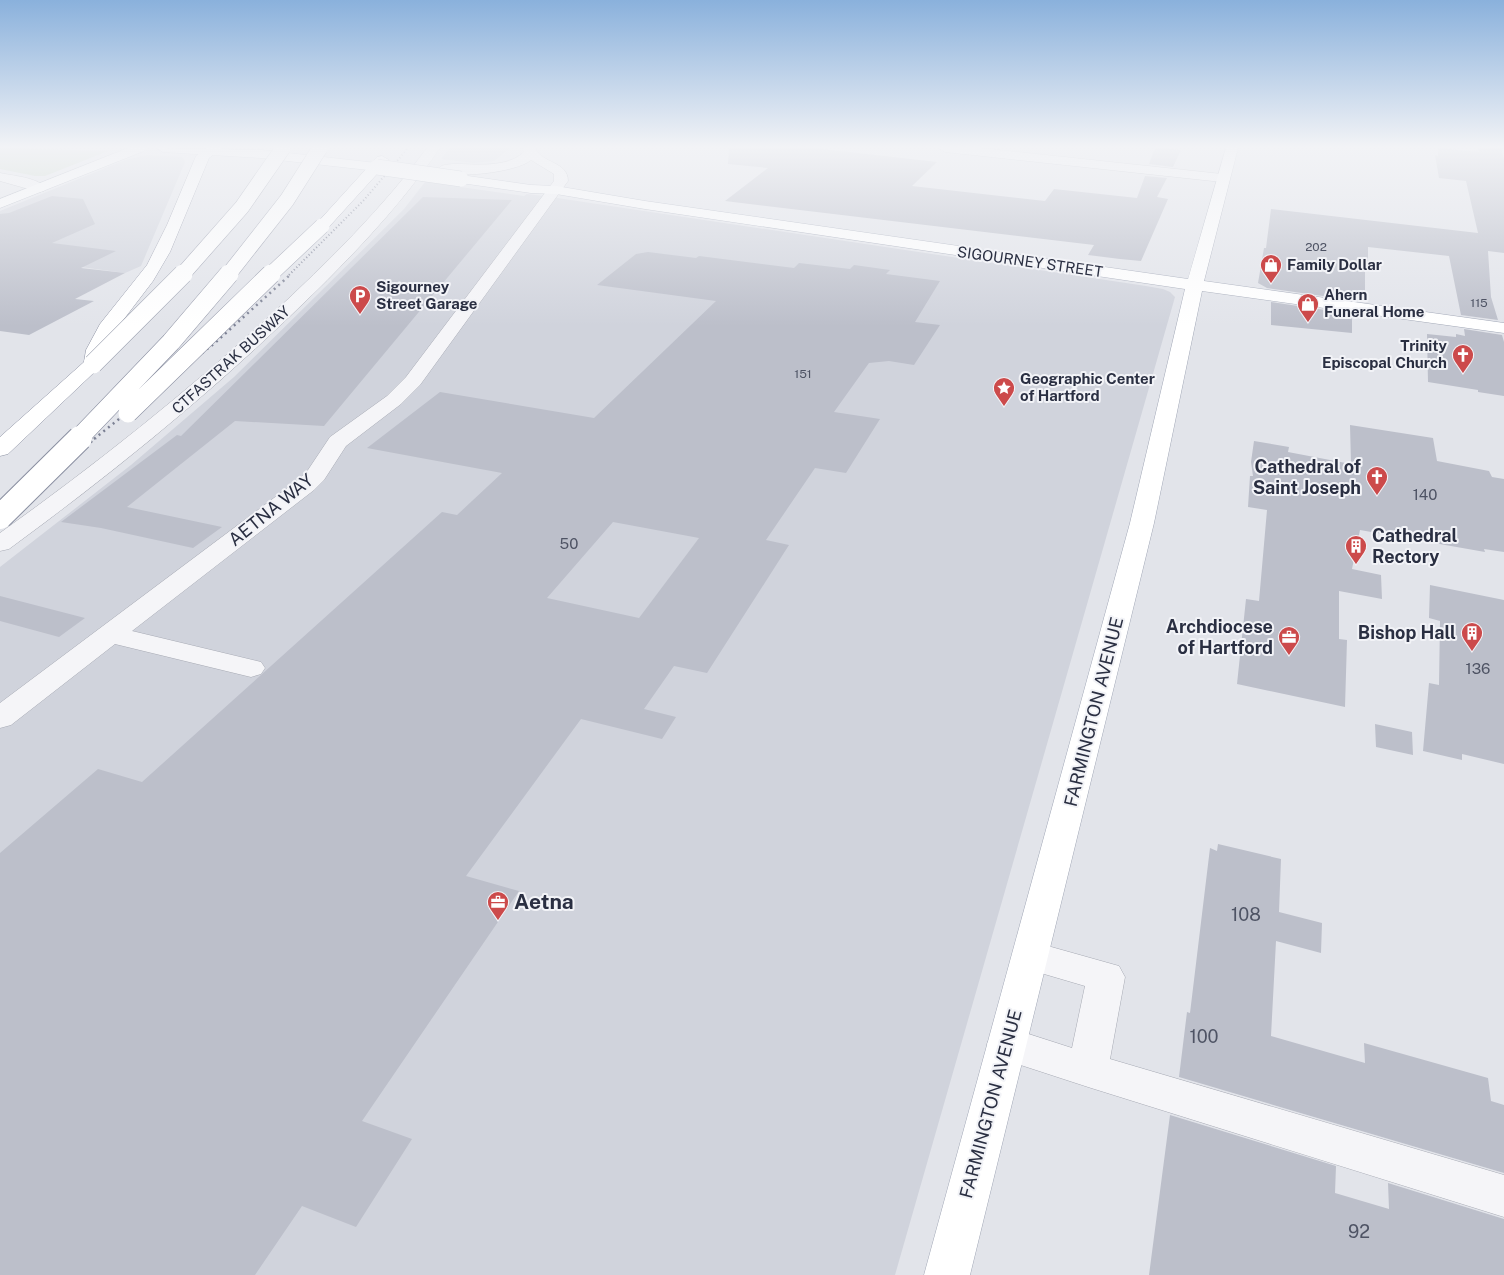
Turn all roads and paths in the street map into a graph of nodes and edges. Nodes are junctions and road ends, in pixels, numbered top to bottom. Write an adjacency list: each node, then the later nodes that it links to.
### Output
1 (181, 208): 11 (main road)
2 (240, 208): 11 (main road, bridge)
3 (282, 208): 13 (main road, bridge)
4 (339, 208): 13 (main road, bridge)
5 (388, 208): 15 (street, CTFASTRAK BUSWAY)
6 (543, 208): 16 (street, AETNA WAY)
7 (657, 208): 9 (main road, SIGOURNEY STREET)
8 (1214, 208): 9 (main road, FARMINGTON AVENUE)
9 (1194, 286): 10 (main road, SIGOURNEY STREET); 19 (main road, FARMINGTON AVENUE)
10 (1504, 328)
11 (93, 364): 12 (main road)
12 (0, 449)
13 (68, 451): 14 (main road, bridge)
14 (0, 516)
15 (0, 544)
16 (110, 634): 17 (street); 18 (street, AETNA WAY)
17 (251, 668)
18 (0, 718)
19 (1030, 956): 20 (main road, FARMINGTON AVENUE); 21 (street)
20 (1007, 1044): 21 (street); 23 (main road, FARMINGTON AVENUE)
21 (1088, 1070): 22 (street)
22 (1504, 1196)
23 (947, 1275)

